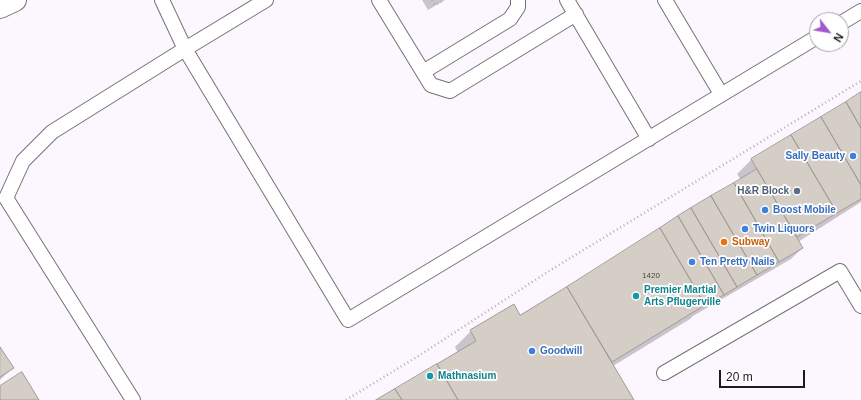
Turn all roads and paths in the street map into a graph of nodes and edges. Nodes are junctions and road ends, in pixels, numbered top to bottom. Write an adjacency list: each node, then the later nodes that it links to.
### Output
1 (15, 0): 10 (main road)
2 (162, 0): 15 (lane)
3 (266, 0): 15 (lane)
4 (379, 0): 16 (lane)
5 (432, 0): 6 (path)
6 (444, 0)
7 (518, 0): 16 (lane)
8 (567, 0): 12 (lane)
9 (665, 0): 18 (lane)
10 (0, 7)
11 (861, 11): 13 (lane)
12 (576, 14): 16 (lane); 19 (lane)
13 (849, 18)
14 (809, 42): 18 (lane)
15 (185, 49): 19 (lane); 22 (lane)
16 (423, 72)
17 (861, 81): 23 (path)
18 (721, 94): 19 (lane)
19 (649, 138)
20 (861, 306): 21 (lane)
21 (664, 373)
22 (133, 400)
23 (346, 400)

